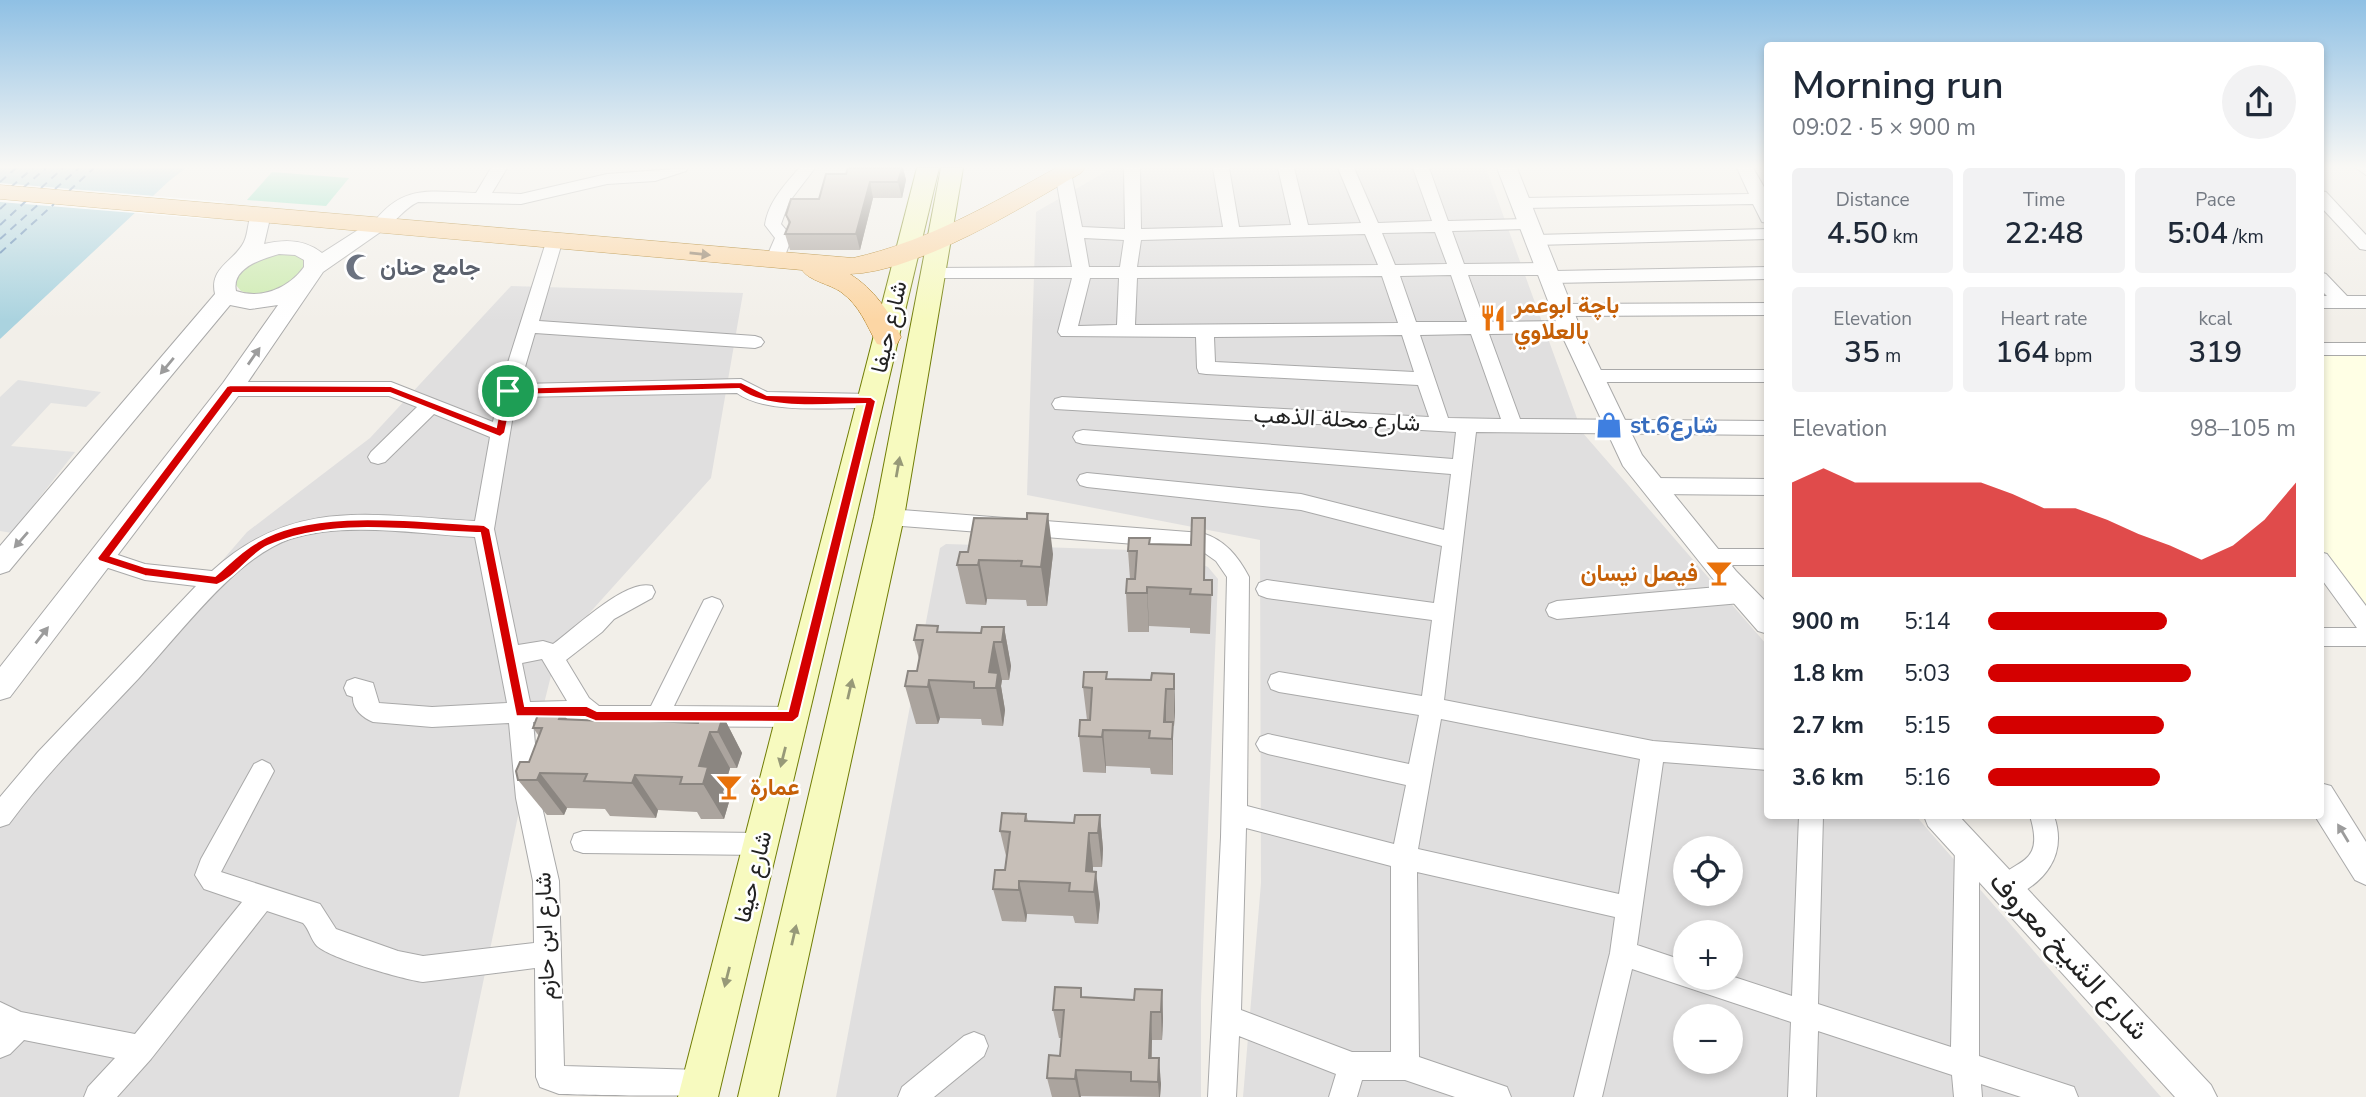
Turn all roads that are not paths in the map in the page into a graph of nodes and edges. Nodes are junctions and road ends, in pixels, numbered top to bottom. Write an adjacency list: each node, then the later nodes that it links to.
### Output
1 (260, 219): 29 (street)
2 (306, 219): 18 (main road)
3 (386, 219): 18 (street)
4 (774, 219): 30 (street)
5 (917, 219): 28 (main road)
6 (936, 219): 28 (main road, شارع حيفا)
7 (988, 219): 28 (main road)
8 (1074, 219): 22 (street)
9 (1133, 219): 25 (street)
10 (1230, 219): 23 (street)
11 (1298, 219): 21 (street)
12 (1366, 219): 20 (street)
13 (1439, 219): 19 (street)
14 (1527, 219): 17 (street)
15 (1557, 219): 17 (street)
16 (2342, 219): 27 (street)
17 (1528, 222): 19 (street); 24 (street); 34 (street)
18 (379, 226): 26 (main road); 37 (street)
19 (1442, 227): 20 (street); 31 (street)
20 (1370, 229): 21 (street); 32 (street)
21 (1301, 231): 23 (street)
22 (1076, 232): 25 (street); 36 (street)
23 (1232, 232): 25 (street)
24 (1764, 234)
25 (1133, 235): 33 (street)
26 (555, 239): 30 (main road, one-way to 30); 45 (street, شارع ابن حازم)
27 (2366, 244)
28 (924, 258): 30 (main road); 36 (street); 50 (main road, شارع حيفا); 74 (main road, شارع حيفا, one-way to 28)
29 (245, 259): 37 (street); 39 (street)
30 (783, 262): 50 (main road)
31 (1459, 270): 32 (street); 34 (street); 46 (street)
32 (1389, 271): 33 (street); 47 (street)
33 (1128, 273): 36 (street); 49 (street)
34 (1549, 273): 35 (street); 44 (street)
35 (1764, 273)
36 (1082, 274): 49 (street)
37 (310, 275): 39 (street); 57 (street, one-way to 37)
38 (2324, 282): 41 (street)
39 (226, 295): 80 (street, one-way to 80)
40 (2324, 302): 41 (street)
41 (2342, 302): 42 (street)
42 (2366, 302)
43 (1764, 309): 44 (street)
44 (1566, 318): 46 (street); 54 (street)
45 (528, 326): 51 (street); 58 (street, شارع ابن حازم)
46 (1479, 329): 47 (street); 64 (street)
47 (1408, 330): 48 (street); 56 (street)
48 (1205, 331): 49 (street); 56 (street)
49 (1126, 332)
50 (887, 337): 59 (main road, شارع حيفا)
51 (755, 342)
52 (2324, 349): 53 (street)
53 (2366, 349)
54 (1591, 376): 55 (street); 65 (street)
55 (1764, 376)
56 (1425, 379): 62 (street)
57 (231, 389): 61 (street); 79 (street)
58 (508, 391): 59 (street); 67 (street, شارع ابن حازم)
59 (871, 401): 102 (main road, شارع حيفا)
60 (1062, 404): 62 (street, شارع محلة الذهب)
61 (431, 405): 67 (street); 69 (street)
62 (1441, 425): 63 (street, شارع محلة الذهب)
63 (1467, 425): 64 (street, شارع محلة الذهب); 70 (street)
64 (1513, 425): 65 (street, شارع محلة الذهب)
65 (1613, 425): 66 (street, شارع محلة الذهب); 72 (street)
66 (1764, 428)
67 (500, 433): 75 (street, شارع ابن حازم)
68 (1083, 437): 70 (street)
69 (378, 457)
70 (1461, 467): 76 (street)
71 (1087, 480): 76 (street)
72 (1652, 485): 73 (street); 77 (street)
73 (1764, 487)
74 (889, 517): 109 (street); 137 (main road, شارع حيفا, one-way to 74)
75 (484, 529): 82 (street); 93 (street, شارع ابن حازم)
76 (1451, 540): 88 (street)
77 (1710, 557): 78 (street); 85 (street)
78 (1764, 557)
79 (103, 558): 82 (street); 96 (street, one-way to 79)
80 (0, 564)
81 (2324, 565): 90 (street)
82 (217, 580): 110 (street)
83 (1267, 589): 88 (street)
84 (644, 592): 94 (street)
85 (1741, 594): 87 (street); 89 (street)
86 (712, 607): 101 (street)
87 (1557, 610)
88 (1444, 613): 98 (street)
89 (1764, 619)
90 (2366, 623)
91 (2324, 637): 92 (street)
92 (2366, 637)
93 (508, 656): 94 (street); 100 (street, شارع ابن حازم)
94 (554, 656): 99 (street)
95 (1279, 682): 98 (street)
96 (0, 688)
97 (355, 688): 100 (street)
98 (1432, 706): 104 (street); 107 (street)
99 (587, 711): 100 (street); 101 (street)
100 (520, 712): 123 (street, شارع ابن حازم)
101 (658, 716): 102 (street)
102 (793, 717): 115 (main road, شارع حيفا, one-way to 115)
103 (1268, 744): 107 (street)
104 (1653, 751): 105 (street); 121 (street)
105 (1764, 760)
106 (262, 771): 120 (street)
107 (1419, 776): 117 (street)
108 (2324, 802): 118 (street, one-way to 108)
109 (1235, 814): 117 (street); 127 (street)
110 (0, 816)
111 (1811, 819): 126 (street)
112 (1942, 819): 116 (street, شارع الشيخ معروف)
113 (2043, 819): 119 (street)
114 (583, 842): 115 (street)
115 (761, 844): 135 (main road, شارع حيفا, one-way to 135)
116 (1967, 846): 119 (street, شارع الشيخ معروف); 133 (street)
117 (1404, 858): 121 (street); 132 (street)
118 (2366, 870)
119 (2006, 888): 146 (street, شارع الشيخ معروف)
120 (262, 897): 123 (street); 130 (street)
121 (1629, 908): 122 (street)
122 (1623, 953): 124 (street); 142 (street)
123 (548, 954): 134 (street, شارع ابن حازم)
124 (1673, 970)
125 (1731, 990): 126 (street)
126 (1803, 1015): 133 (street); 143 (street)
127 (1227, 1018): 131 (street); 139 (street)
128 (6, 1028): 130 (street)
129 (974, 1046): 138 (street)
130 (141, 1049): 136 (street)
131 (1352, 1066): 132 (street); 140 (street)
132 (1405, 1066): 141 (street)
133 (1965, 1066): 144 (street); 145 (street)
134 (584, 1089): 135 (street, شارع ابن حازم)
135 (699, 1091)
136 (98, 1097)
137 (758, 1097)
138 (912, 1097)
139 (1222, 1097)
140 (1343, 1097)
141 (1497, 1097)
142 (1588, 1097)
143 (1802, 1097)
144 (1968, 1097)
145 (2064, 1097)
146 (2199, 1097)

